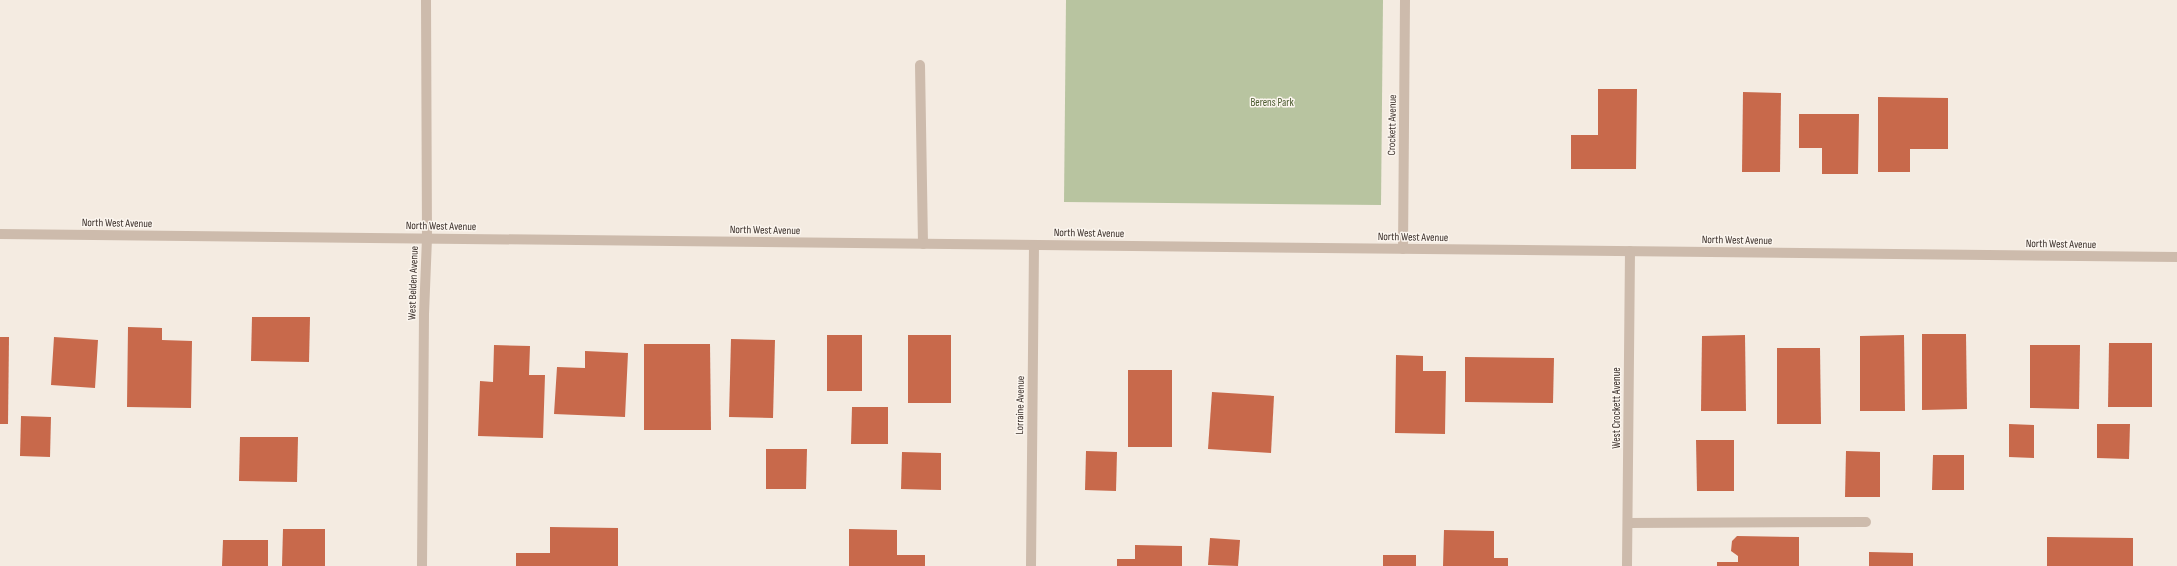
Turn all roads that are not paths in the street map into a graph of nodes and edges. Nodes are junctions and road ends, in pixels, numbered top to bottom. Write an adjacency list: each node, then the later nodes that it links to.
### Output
1 (426, 0): 5 (street, West Belden Avenue)
2 (1405, 0): 8 (street, Crockett Avenue)
3 (920, 65): 6 (street)
4 (0, 234): 5 (street, North West Avenue)
5 (427, 238): 6 (street, North West Avenue); 13 (street, West Belden Avenue)
6 (923, 244): 7 (street, North West Avenue)
7 (1034, 245): 8 (street, North West Avenue); 14 (street, Lorraine Avenue)
8 (1402, 249): 9 (street, North West Avenue)
9 (1630, 251): 10 (street, North West Avenue); 12 (street, West Crockett Avenue)
10 (2177, 257)
11 (1866, 522): 12 (street)
12 (1628, 524): 15 (street, West Crockett Avenue)
13 (422, 566)
14 (1031, 566)
15 (1627, 566)

